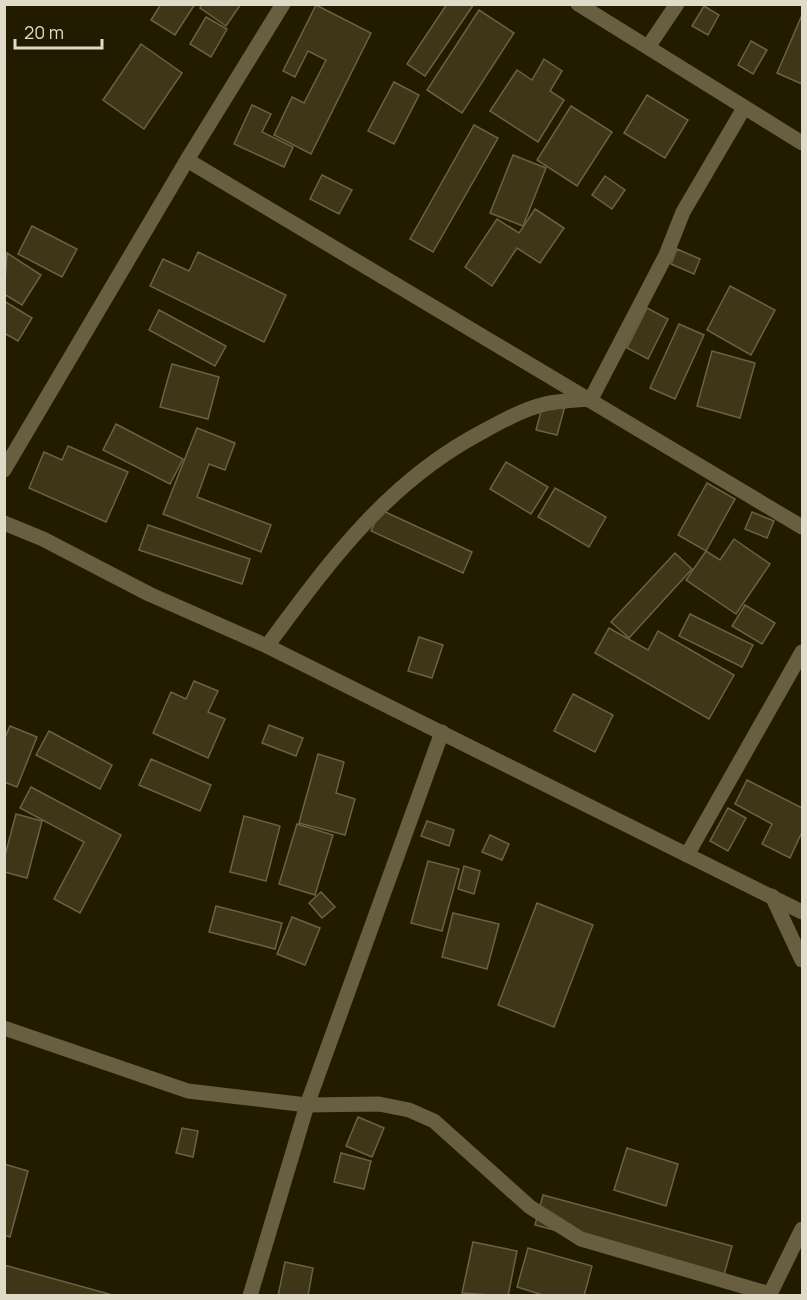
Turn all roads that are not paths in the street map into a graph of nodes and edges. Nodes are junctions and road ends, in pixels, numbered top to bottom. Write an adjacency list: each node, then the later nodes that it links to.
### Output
1 (283, 4): 7 (street)
2 (578, 4): 4 (street)
3 (677, 4): 4 (street)
4 (648, 47): 5 (street)
5 (744, 108): 6 (street); 8 (street)
6 (802, 143)
7 (187, 160): 8 (street); 9 (street)
8 (591, 399): 11 (street); 12 (street)
9 (4, 470)
10 (4, 524): 12 (street)
11 (802, 527)
12 (267, 646): 14 (street)
13 (802, 652): 15 (street)
14 (442, 732): 15 (street); 20 (street)
15 (687, 855): 16 (street)
16 (772, 896): 17 (street); 18 (street)
17 (802, 912)
18 (802, 960)
19 (4, 1028): 20 (street)
20 (307, 1106): 22 (street); 23 (street)
21 (802, 1229): 22 (street)
22 (770, 1295)
23 (250, 1296)

